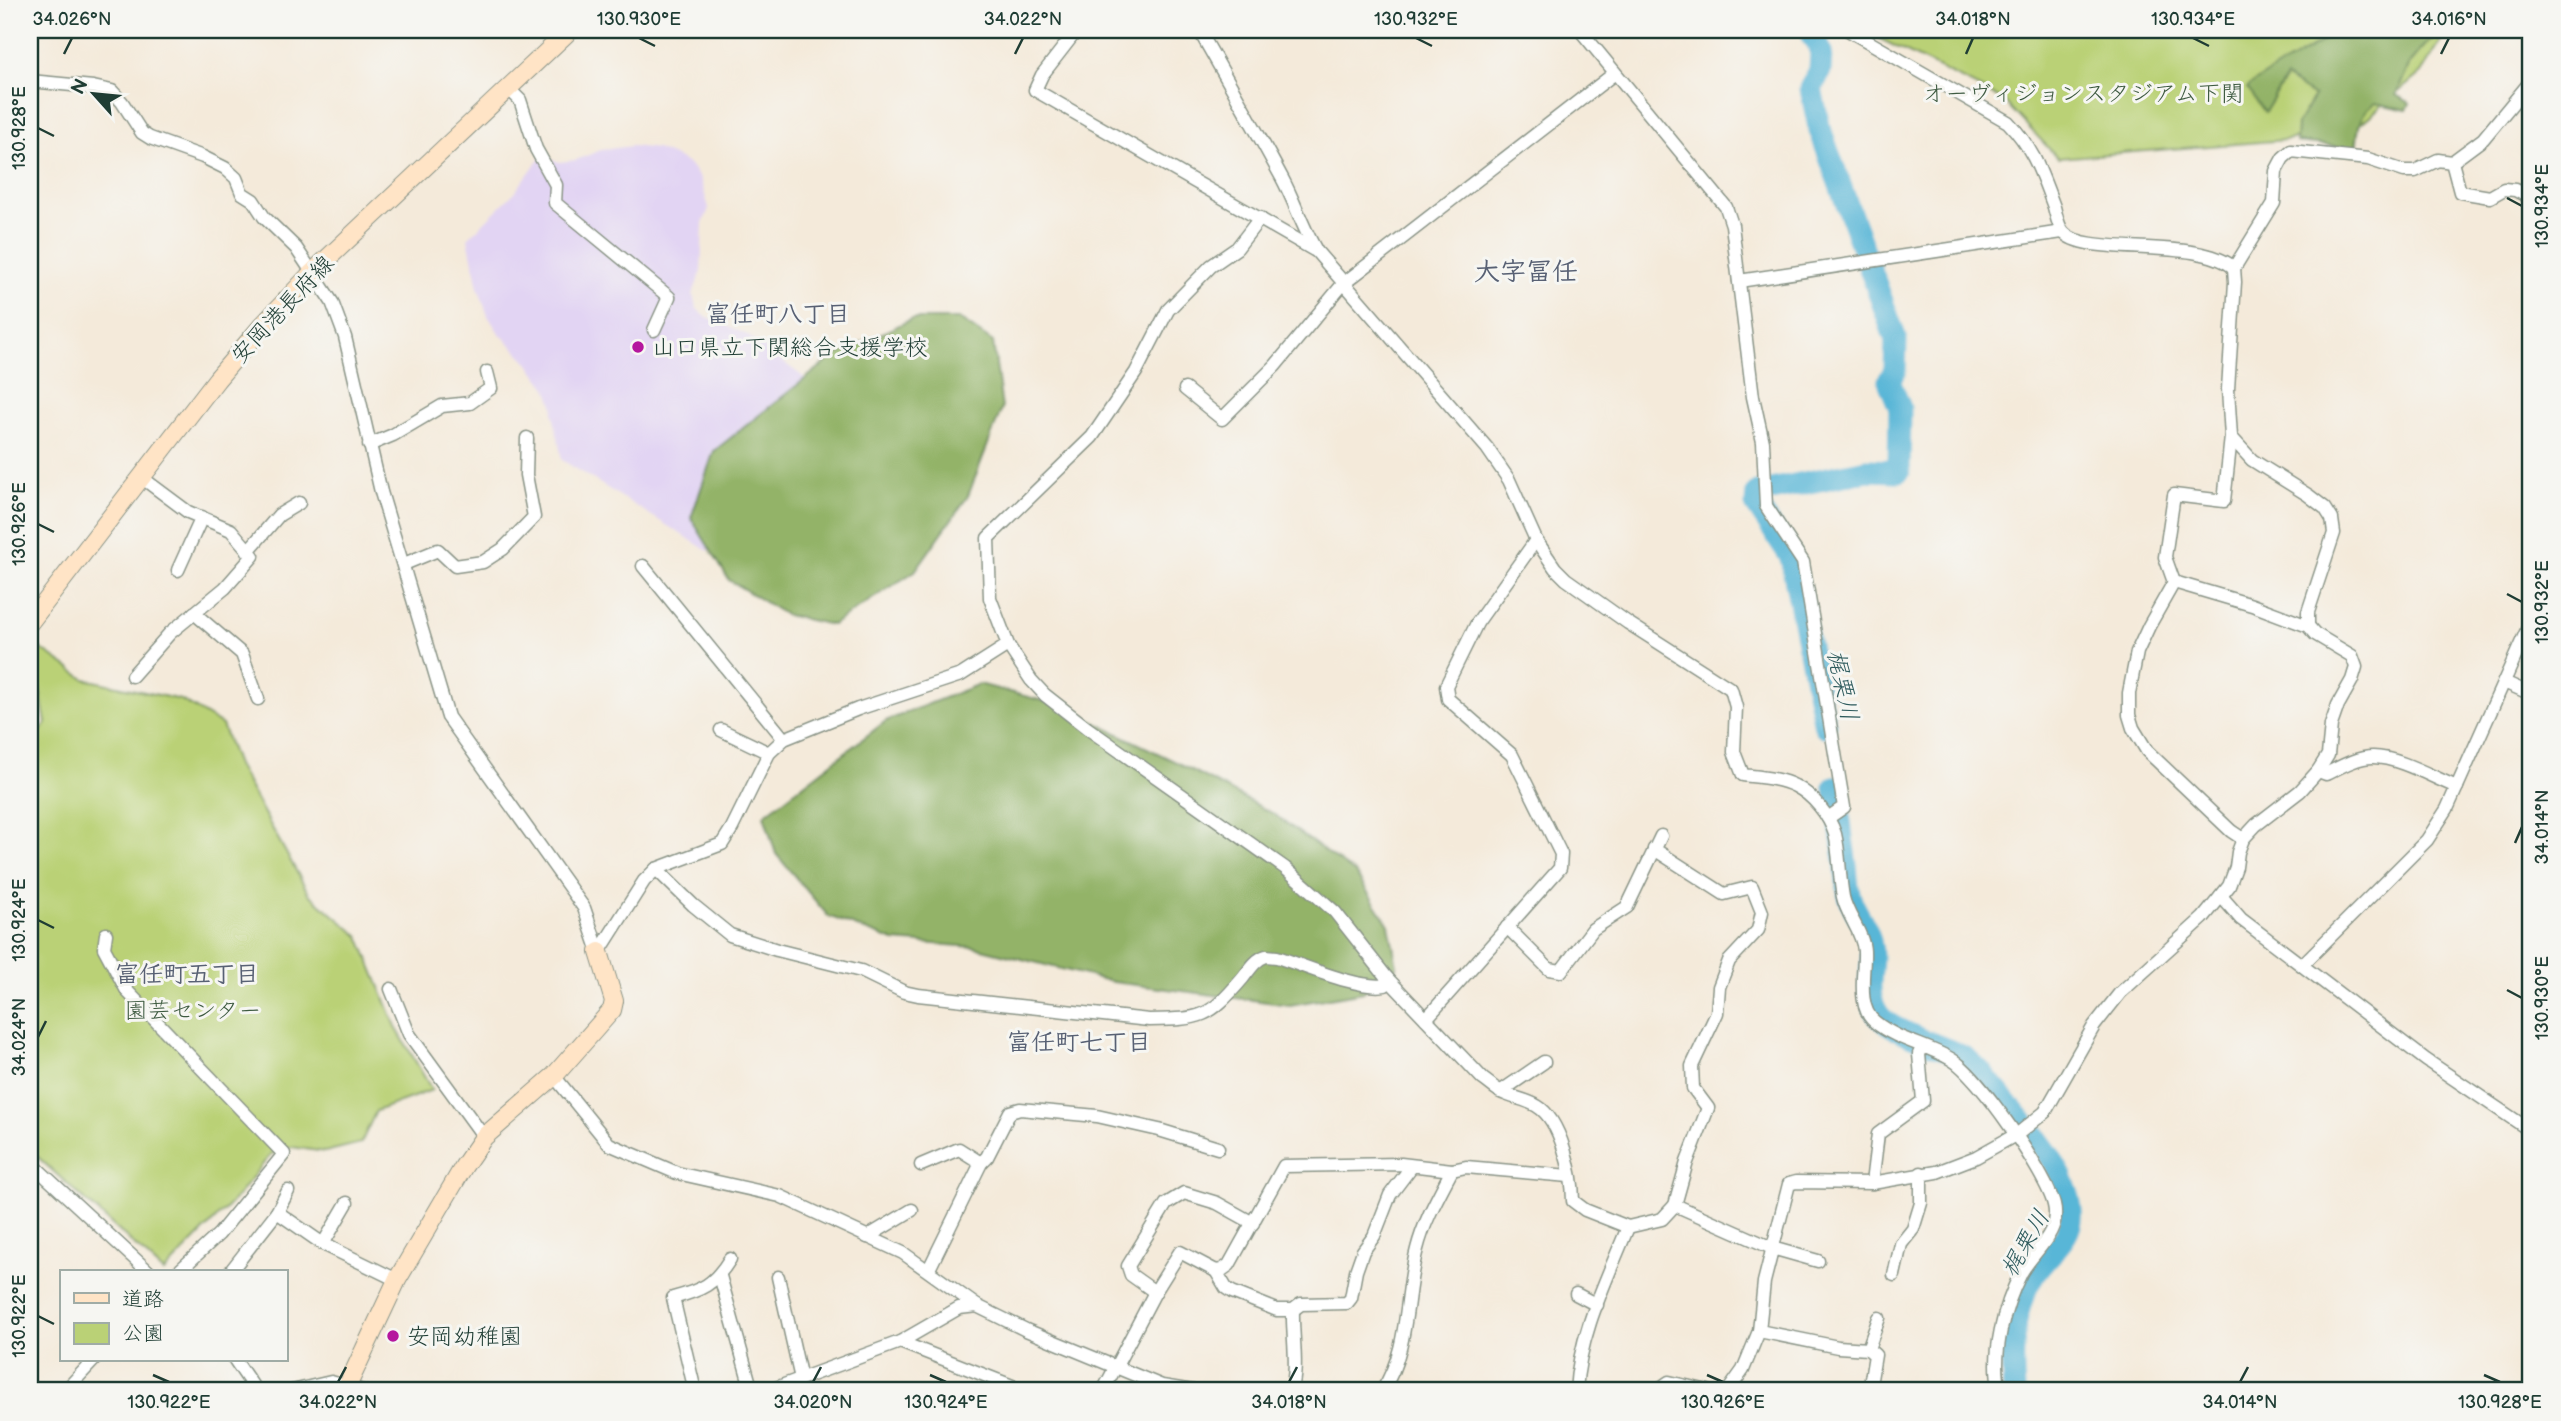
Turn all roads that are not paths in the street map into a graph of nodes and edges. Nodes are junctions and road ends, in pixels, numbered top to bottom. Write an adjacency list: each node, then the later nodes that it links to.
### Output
1 (570, 30): 9 (main road, 安岡港長府線)
2 (1077, 30): 12 (street)
3 (1199, 30): 14 (street)
4 (1848, 30): 13 (street)
5 (1587, 32): 6 (street)
6 (1615, 73): 17 (street); 18 (street)
7 (30, 81): 16 (street)
8 (2531, 81): 10 (street)
9 (508, 88): 16 (main road, 安岡港長府線); 19 (street)
10 (2452, 162): 11 (street); 15 (street)
11 (2531, 198)
12 (1260, 219): 14 (street); 38 (street)
13 (2062, 232): 15 (street); 17 (street)
14 (1317, 252): 18 (street)
15 (2234, 268): 22 (street)
16 (311, 274): 24 (street); 25 (main road, 安岡港長府線)
17 (1739, 281): 48 (street)
18 (1343, 284): 21 (street); 28 (street)
19 (654, 330)
20 (487, 372): 24 (street)
21 (1185, 389)
22 (2231, 437): 33 (street); 37 (street)
23 (527, 438): 30 (street)
24 (369, 445): 30 (street)
25 (141, 477): 27 (street); 36 (main road, 安岡港長府線)
26 (299, 503): 29 (street)
27 (202, 517): 29 (street); 32 (street)
28 (1536, 540): 48 (street); 54 (street)
29 (248, 551): 34 (street)
30 (404, 564): 56 (street)
31 (643, 566): 44 (street)
32 (178, 570)
33 (2174, 582): 37 (street); 50 (street)
34 (194, 613): 39 (street); 42 (street)
35 (2531, 621): 40 (street)
36 (30, 622)
37 (2308, 626): 46 (street)
38 (1008, 645): 44 (street); 58 (street)
39 (132, 676)
40 (2504, 682): 41 (street); 47 (street)
41 (2531, 694)
42 (258, 699)
43 (721, 730): 45 (street)
44 (784, 739): 45 (street)
45 (769, 753): 52 (street)
46 (2318, 771): 47 (street); 50 (street)
47 (2457, 787): 57 (street)
48 (1829, 818): 61 (street)
49 (1661, 836): 51 (street)
50 (2244, 839): 53 (street)
51 (1654, 849): 54 (street); 79 (street)
52 (656, 869): 56 (street); 58 (street)
53 (2221, 896): 57 (street); 66 (street)
54 (1507, 927): 60 (street)
55 (106, 934): 91 (street)
56 (599, 952): 63 (main road)
57 (2302, 965): 65 (street)
58 (1387, 978): 60 (street)
59 (391, 989): 67 (street)
60 (1426, 1019): 64 (street)
61 (1922, 1048): 66 (street); 76 (street)
62 (1544, 1062): 64 (street)
63 (554, 1076): 67 (main road); 84 (street)
64 (1500, 1092): 75 (street)
65 (2531, 1131)
66 (2017, 1135): 74 (street); 112 (street)
67 (484, 1137): 97 (main road)
68 (1217, 1148): 70 (street)
69 (30, 1162): 90 (street)
70 (981, 1163): 71 (street); 89 (street)
71 (921, 1166)
72 (1412, 1166): 73 (street); 82 (street); 102 (street)
73 (1452, 1170): 75 (street); 124 (street)
74 (1920, 1173): 76 (street); 94 (street)
75 (1569, 1176): 83 (street)
76 (1872, 1182): 86 (street)
77 (288, 1191): 81 (street)
78 (347, 1203): 85 (street)
79 (1675, 1205): 83 (street); 86 (street)
80 (912, 1210): 84 (street)
81 (277, 1212): 85 (street); 92 (street)
82 (1253, 1223): 93 (street); 98 (street)
83 (1628, 1227): 100 (street)
84 (867, 1237): 89 (street)
85 (323, 1244): 97 (street)
86 (1772, 1248): 88 (street); 104 (street)
87 (730, 1259): 95 (street)
88 (1818, 1261)
89 (929, 1269): 101 (street)
90 (147, 1270)
91 (180, 1270)
92 (232, 1270)
93 (1216, 1271): 98 (street); 102 (street)
94 (1894, 1275)
95 (720, 1276): 118 (street); 119 (street)
96 (778, 1277): 110 (street)
97 (397, 1280): 111 (main road)
98 (1155, 1292): 109 (street)
99 (1576, 1294): 100 (street)
100 (1597, 1305): 125 (street)
101 (977, 1306): 105 (street); 109 (street)
102 (1293, 1310): 123 (street)
103 (1879, 1318): 106 (street)
104 (1759, 1331): 106 (street); 128 (street)
105 (901, 1342): 110 (street); 114 (street)
106 (1867, 1349): 129 (street)
107 (92, 1362): 115 (street)
108 (236, 1362): 116 (street)
109 (1116, 1367): 121 (street); 122 (street)
110 (801, 1379): 113 (street)
111 (351, 1389): 117 (street)
112 (1996, 1389)
113 (776, 1390): 120 (street)
114 (1020, 1390)
115 (65, 1391)
116 (256, 1391)
117 (292, 1391)
118 (695, 1391)
119 (752, 1391)
120 (762, 1391)
121 (1102, 1391)
122 (1193, 1391)
123 (1291, 1391)
124 (1382, 1391)
125 (1576, 1391)
126 (1656, 1391): 127 (street)
127 (1708, 1391)
128 (1728, 1391)
129 (1869, 1391)

